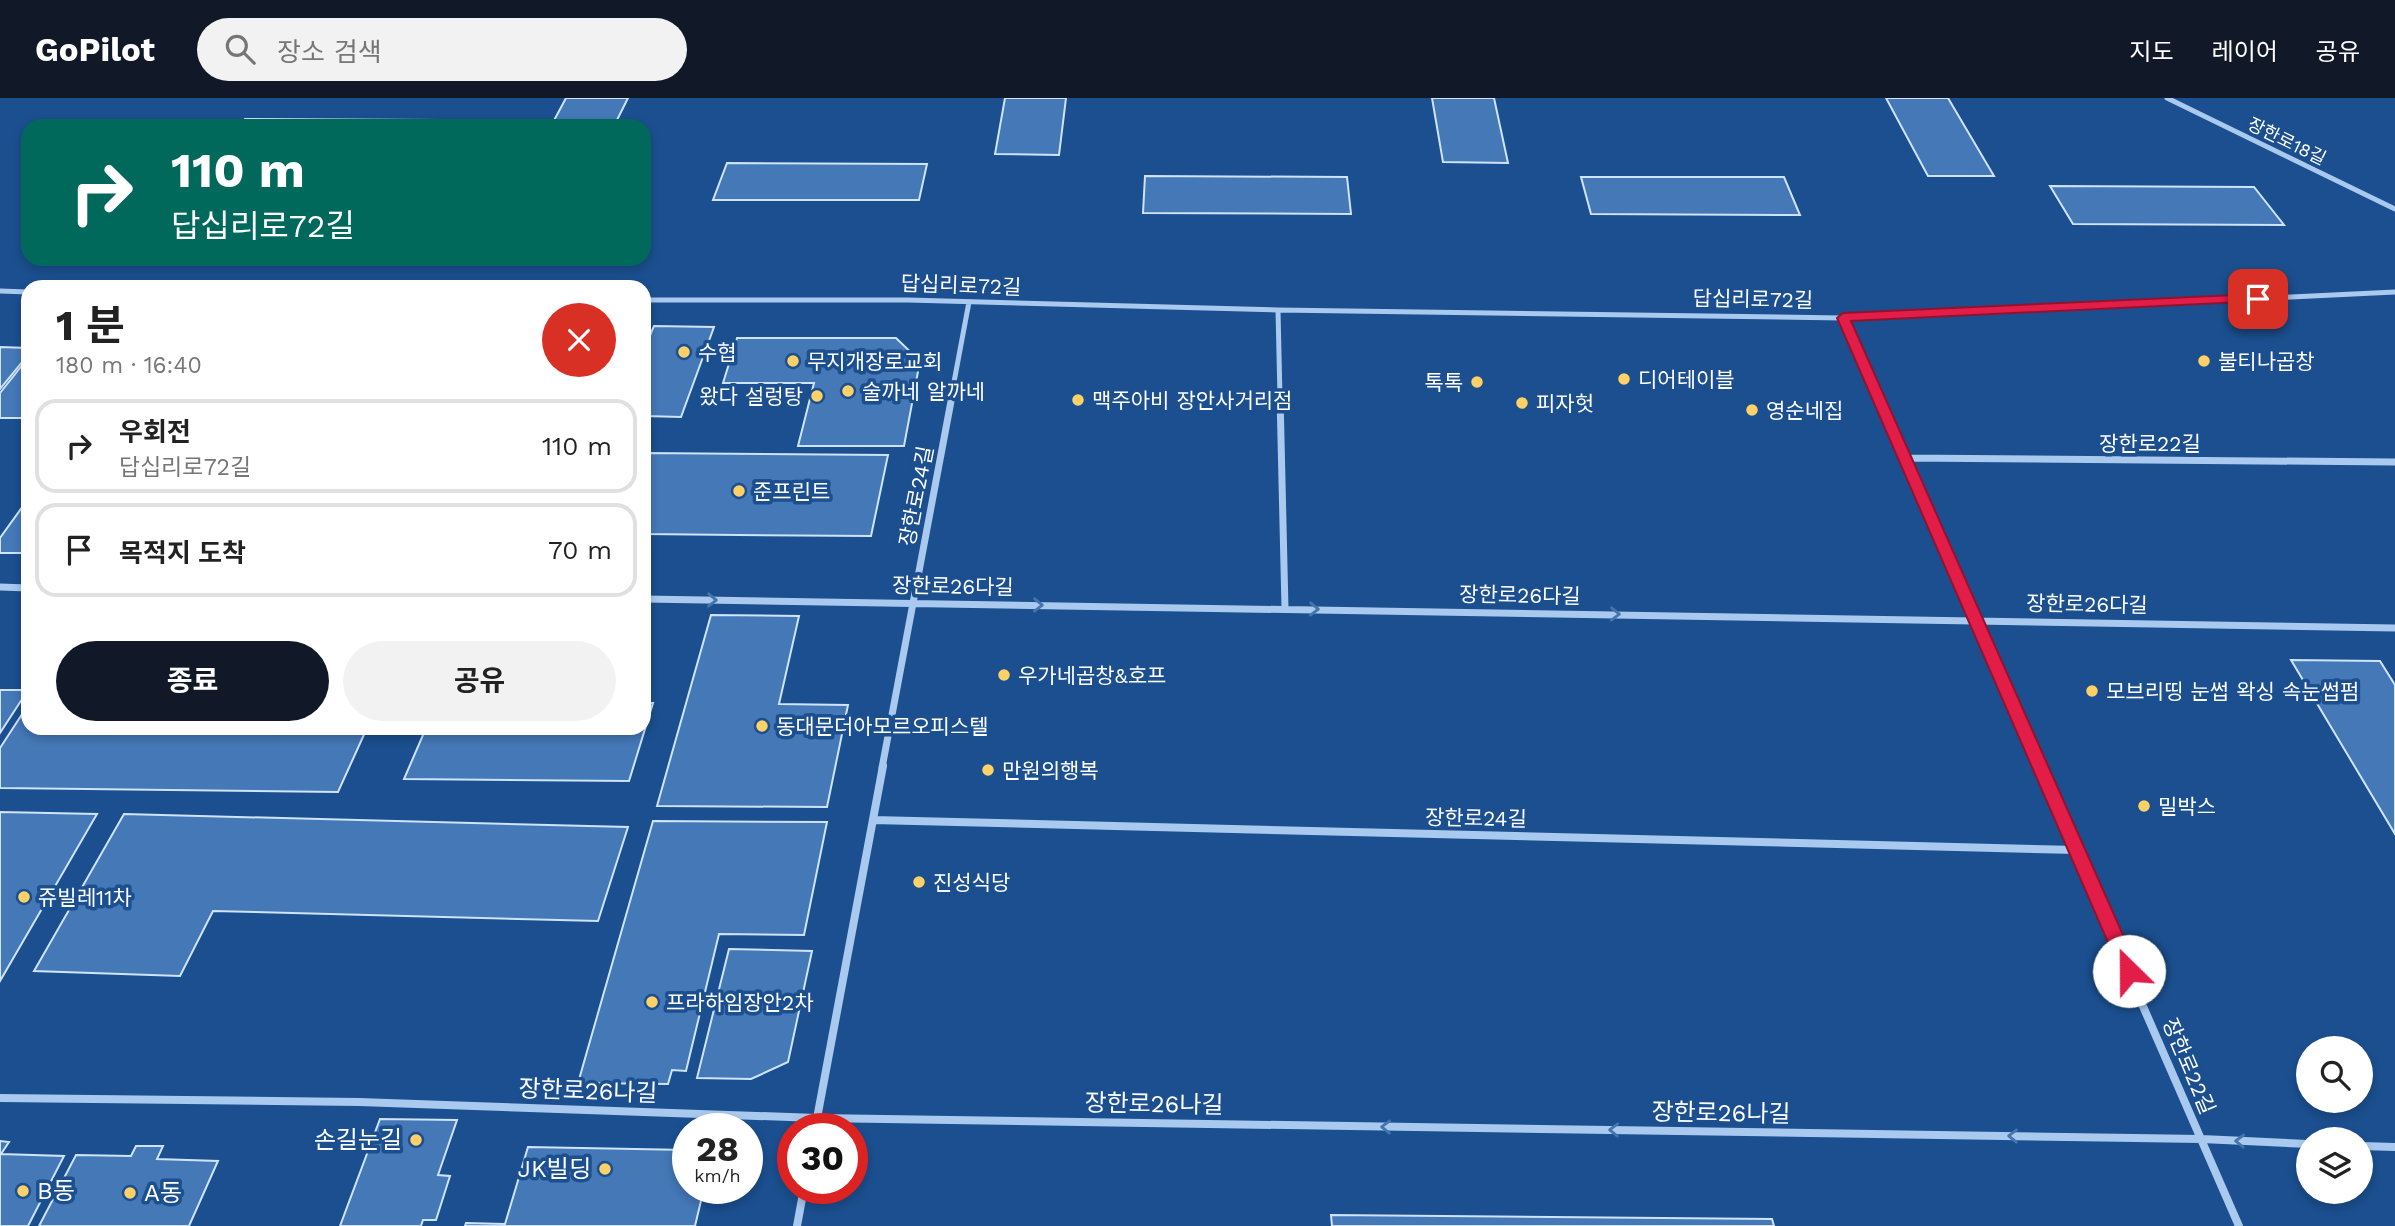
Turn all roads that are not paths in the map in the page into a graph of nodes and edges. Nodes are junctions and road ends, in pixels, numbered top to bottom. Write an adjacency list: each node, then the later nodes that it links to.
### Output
1 (2167, 98): 2 (street, 장한로18길)
2 (2395, 209)
3 (0, 291): 4 (street)
4 (21, 292)
5 (2395, 292): 9 (street, 답십리로72길)
6 (651, 300): 7 (street, 답십리로72길)
7 (970, 302): 8 (street, 답십리로72길); 15 (street, 장한로24길)
8 (1278, 310): 9 (street, 답십리로72길); 16 (street)
9 (1843, 318): 10 (street, 장한로22길)
10 (1905, 458): 11 (street, 장한로22길); 17 (street, 장한로22길)
11 (2395, 462)
12 (0, 587): 13 (street)
13 (21, 588)
14 (651, 599): 15 (street, 장한로26다길, one-way to 15)
15 (914, 603): 16 (street, 장한로26다길, one-way to 16); 19 (street, 장한로24길)
16 (1285, 609): 17 (street, 장한로26다길, one-way to 17)
17 (1973, 620): 18 (street, 장한로26다길); 20 (street, 장한로22길)
18 (2395, 628)
19 (873, 820): 20 (street, 장한로24길); 22 (street, 장한로24길)
20 (2077, 850): 25 (street, 장한로22길)
21 (0, 1098): 23 (street, 장한로26나길)
22 (818, 1113)
23 (777, 1117)
24 (868, 1119): 25 (street, 장한로26나길, one-way to 24)
25 (2202, 1139): 26 (street, 장한로26나길, one-way to 25); 31 (street, 장한로22길)
26 (2296, 1143)
27 (2373, 1146): 28 (street)
28 (2395, 1147)
29 (801, 1204): 30 (street)
30 (797, 1226)
31 (2239, 1226)

